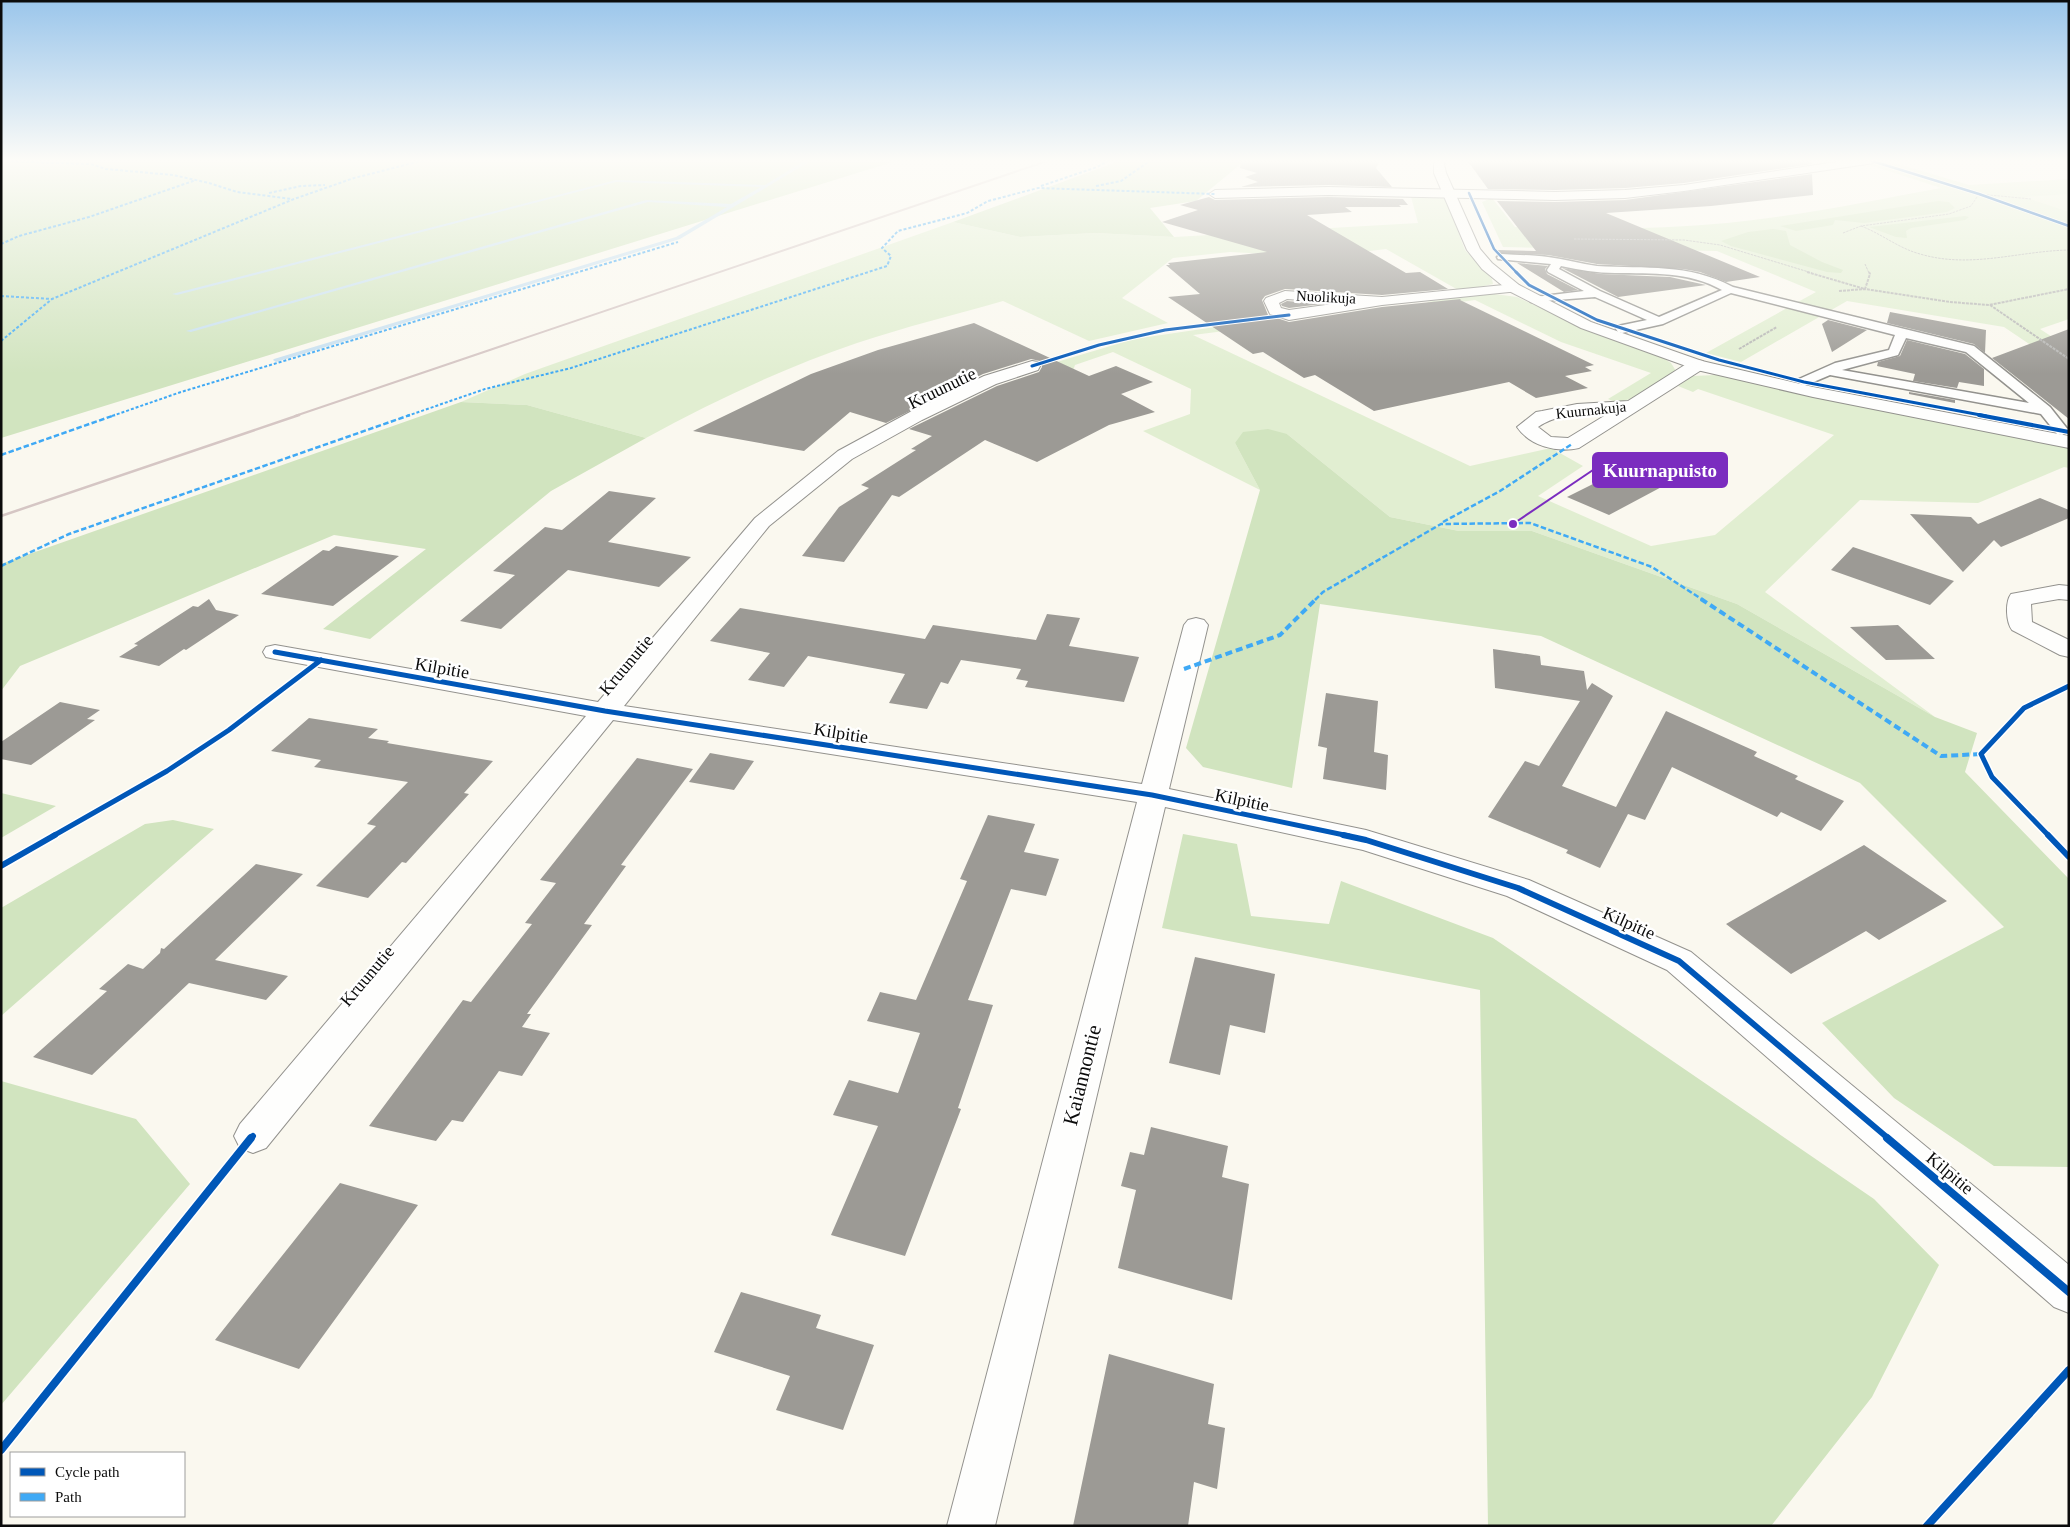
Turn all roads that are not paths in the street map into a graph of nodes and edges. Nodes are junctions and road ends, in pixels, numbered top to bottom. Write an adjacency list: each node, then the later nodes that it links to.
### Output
1 (1467, 231): 4 (street)
2 (1502, 257): 3 (lane)
3 (1556, 262): 5 (lane); 6 (lane)
4 (1514, 288): 7 (street); 8 (street, Nuolikuja)
5 (1729, 289): 9 (lane); 11 (lane)
6 (1596, 293): 7 (lane); 9 (lane)
7 (1536, 300): 12 (street)
8 (1382, 301): 8 (street, Nuolikuja)
9 (1659, 321): 10 (lane)
10 (1622, 329)
11 (1902, 333): 14 (lane); 18 (lane)
12 (1697, 365): 17 (street, Kuurnakuja); 19 (street)
13 (1032, 366): 25 (street, Kruunutie)
14 (1828, 371): 15 (lane); 16 (lane)
15 (1804, 382)
16 (1936, 391): 18 (lane); 19 (lane)
17 (1634, 406): 17 (street, Kuurnakuja)
18 (2045, 410): 20 (lane)
19 (1932, 415): 20 (street)
20 (2065, 437)
21 (2069, 593): 23 (street)
22 (1196, 625): 26 (street, Kaiannontie)
23 (2069, 650)
24 (275, 652): 25 (street, Kilpitie)
25 (605, 712): 26 (street, Kilpitie); 27 (street, Kruunutie)
26 (1152, 796): 28 (street, Kilpitie); 29 (street, Kaiannontie)
27 (253, 1136)
28 (2069, 1292)
29 (971, 1526)

